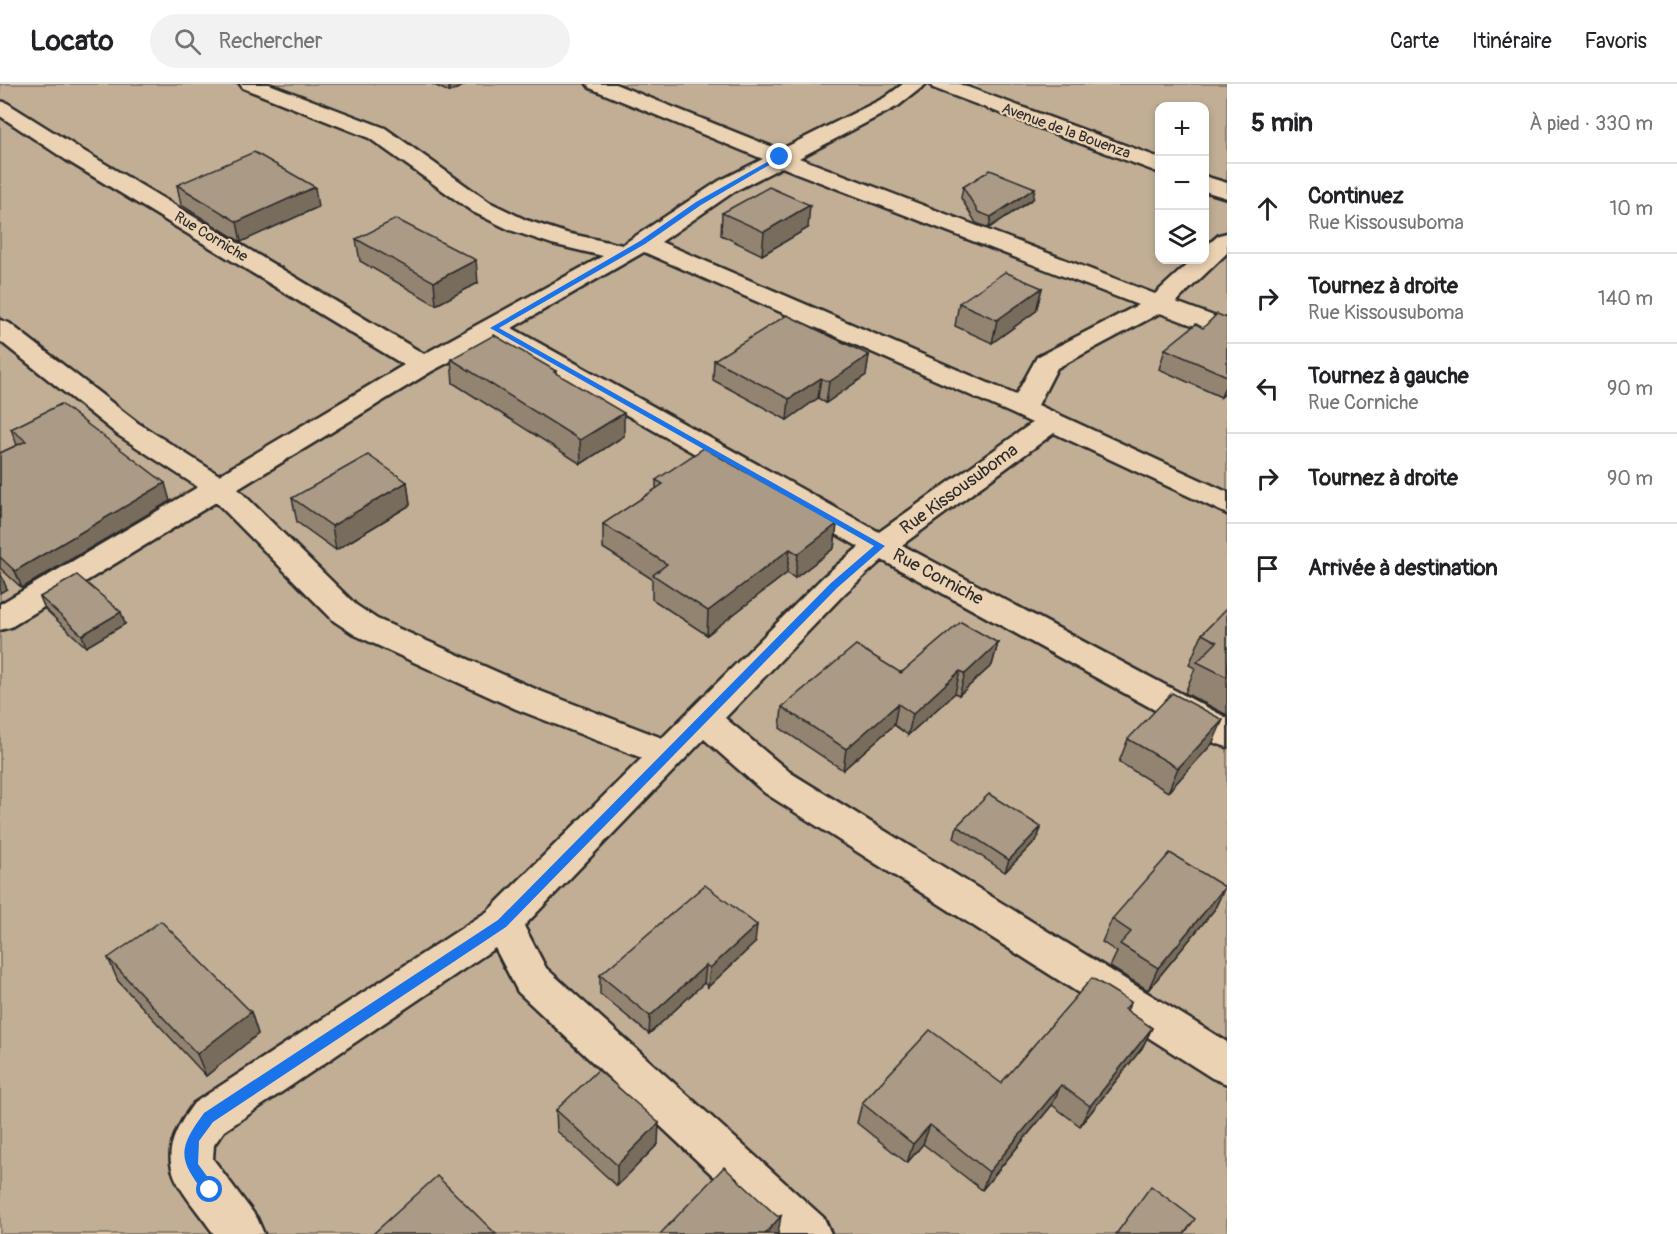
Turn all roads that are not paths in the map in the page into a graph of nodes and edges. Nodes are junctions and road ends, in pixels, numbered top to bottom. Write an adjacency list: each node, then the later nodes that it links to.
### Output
1 (250, 84): 11 (street)
2 (597, 84): 6 (street)
3 (916, 84): 6 (street)
4 (940, 84): 7 (street, Avenue de la Bouenza)
5 (0, 107): 16 (street, Rue Corniche)
6 (780, 157): 11 (street); 12 (street)
7 (1155, 164)
8 (1209, 185): 9 (street)
9 (1227, 191)
10 (1227, 240): 12 (street, Rue Kissousuboma)
11 (634, 248): 14 (street); 17 (street)
12 (1159, 304): 15 (street); 17 (street, Rue Kissousuboma)
13 (0, 328): 18 (street)
14 (493, 328): 16 (street); 20 (street, Rue Corniche)
15 (1227, 330)
16 (423, 365): 18 (street)
17 (1038, 415): 19 (street); 20 (street, Rue Kissousuboma)
18 (219, 487): 21 (street); 24 (street)
19 (1227, 504)
20 (880, 546): 22 (street, Rue Kissousuboma); 23 (street, Rue Corniche)
21 (0, 618)
22 (702, 718): 24 (street, Rue Kissousuboma); 26 (street)
23 (1227, 734)
24 (670, 755): 25 (street, Rue Kissousuboma)
25 (502, 923): 27 (street, Rue Kissousuboma); 28 (street)
26 (1227, 1065)
27 (241, 1234)
28 (808, 1234)

